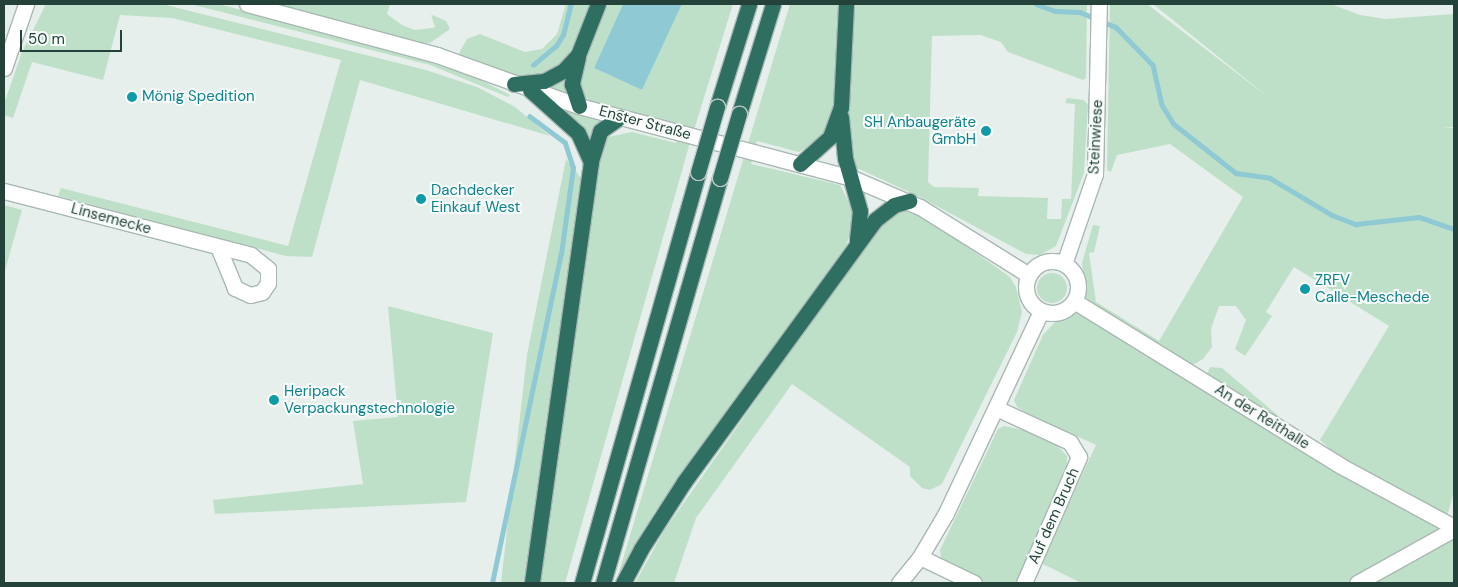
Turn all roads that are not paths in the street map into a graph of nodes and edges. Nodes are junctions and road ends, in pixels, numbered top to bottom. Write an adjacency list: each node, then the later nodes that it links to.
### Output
1 (26, 4): 9 (street)
2 (247, 4): 10 (street, Enster Straße)
3 (598, 4): 8 (highway)
4 (749, 4): 30 (highway, bridge)
5 (773, 4): 31 (highway, bridge)
6 (846, 4): 13 (highway)
7 (1099, 5): 22 (street, Steinwiese)
8 (578, 55): 10 (highway); 12 (highway)
9 (4, 68)
10 (514, 84): 11 (street, Enster Straße)
11 (530, 90): 12 (street, Enster Straße); 15 (highway)
12 (579, 106): 14 (street, Enster Straße)
13 (841, 107): 16 (highway); 17 (highway)
14 (620, 118): 15 (highway); 16 (street, Enster Straße)
15 (591, 162): 29 (highway)
16 (800, 164): 17 (street, Enster Straße)
17 (852, 178): 19 (street, Enster Straße); 20 (highway)
18 (4, 190): 21 (street, Linsemecke)
19 (909, 201): 20 (highway); 23 (street, Enster Straße)
20 (855, 247): 32 (highway)
21 (219, 248)
22 (1064, 264): 23 (street); 24 (street)
23 (1029, 275): 25 (street)
24 (1074, 301): 25 (street); 27 (street, An der Reithalle)
25 (1041, 311): 26 (street)
26 (996, 408): 28 (street); 35 (street, Auf dem Bruch)
27 (1454, 528): 36 (street)
28 (920, 556): 33 (street); 34 (street)
29 (532, 583)
30 (582, 583)
31 (603, 583)
32 (623, 583)
33 (899, 583)
34 (974, 583)
35 (1024, 583)
36 (1357, 583)

